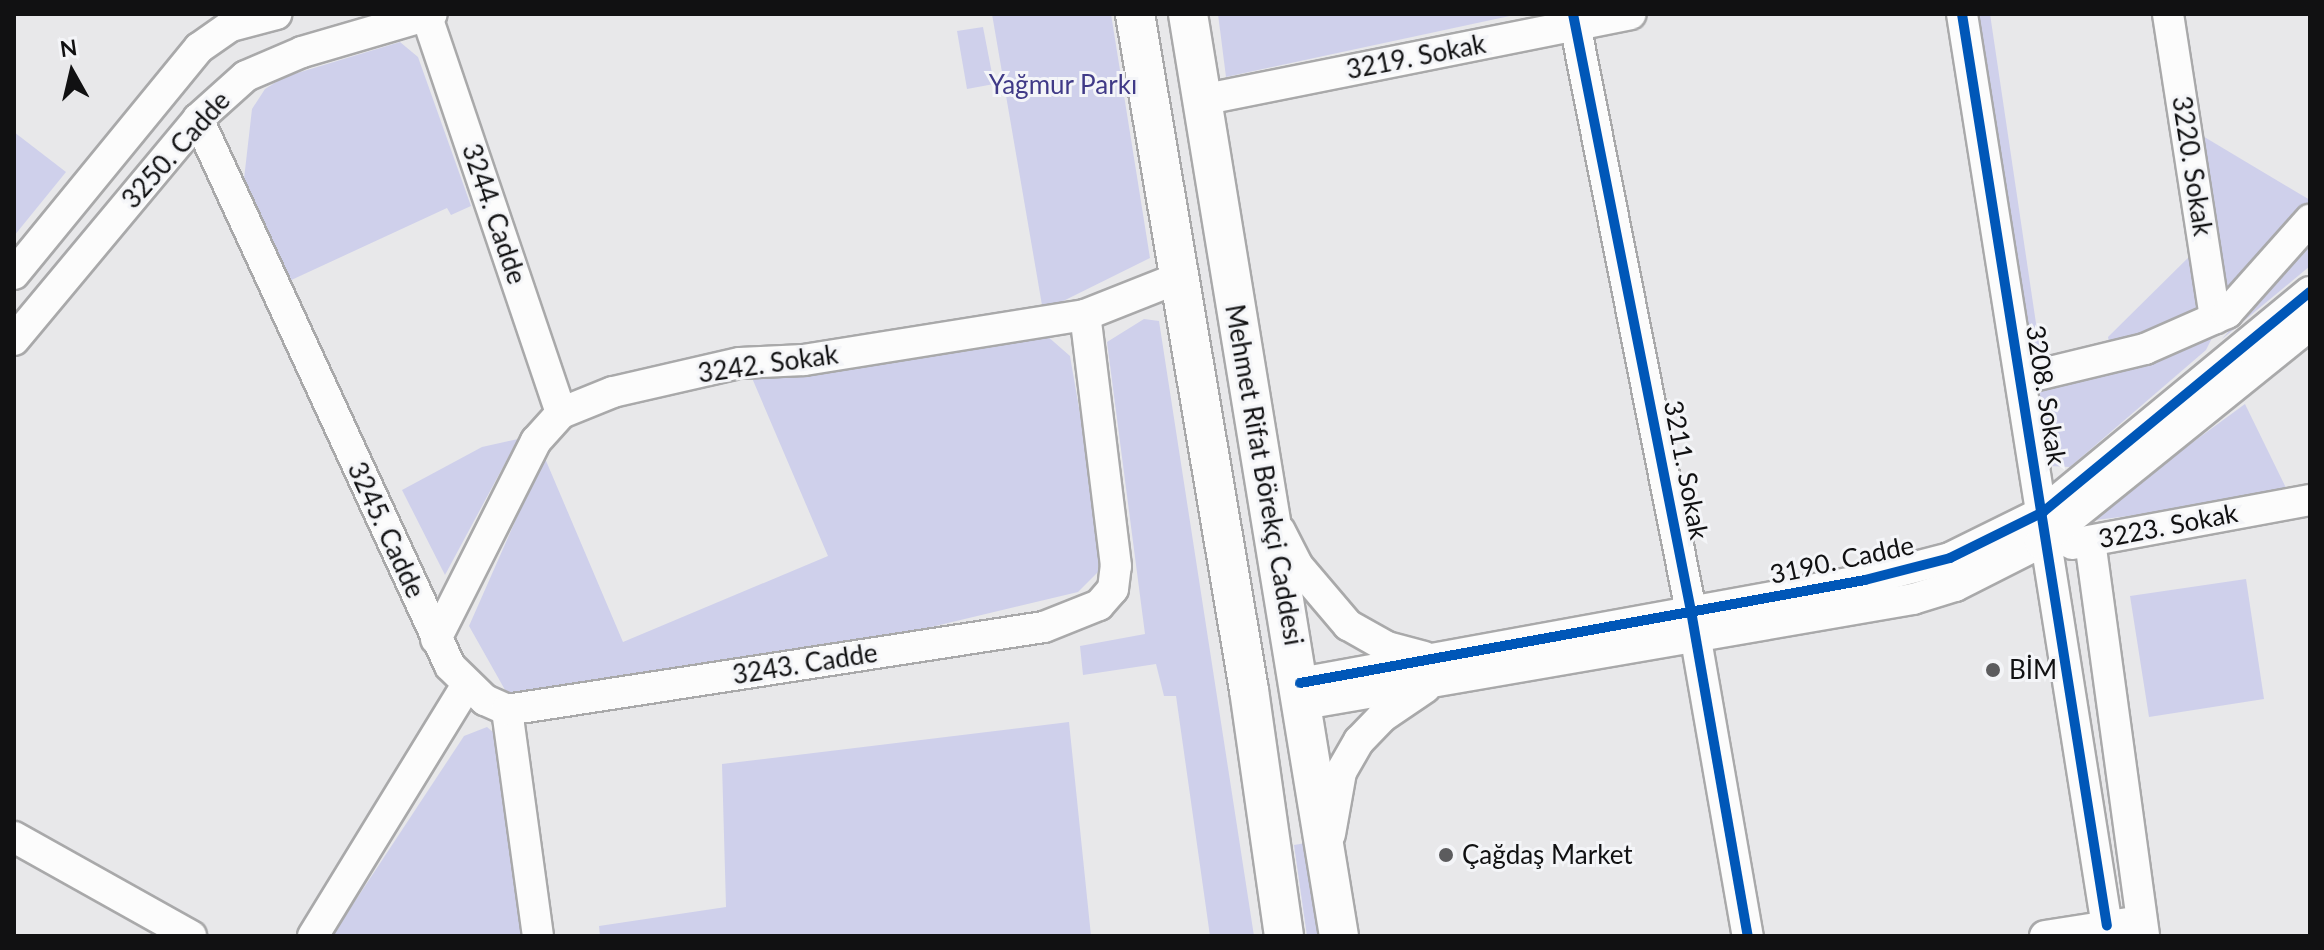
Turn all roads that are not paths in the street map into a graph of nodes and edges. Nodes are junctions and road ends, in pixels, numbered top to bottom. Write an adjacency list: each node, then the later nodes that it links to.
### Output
1 (277, 14): 9 (street); 13 (street, 3250. Cadde)
2 (429, 14): 9 (street, 3250. Cadde); 21 (street, 3244. Cadde)
3 (1135, 14): 14 (main road, Mehmet Rifat Börekçi Caddesi)
4 (1188, 14): 10 (main road, Mehmet Rifat Börekçi Caddesi)
5 (1630, 14): 8 (street, 3219. Sokak)
6 (1962, 14): 20 (street, 3208. Sokak)
7 (2168, 14): 17 (street, 3220. Sokak)
8 (1574, 19): 10 (street, 3219. Sokak); 26 (street, 3211. Sokak)
9 (286, 58): 11 (street, 3250. Cadde)
10 (1201, 100): 22 (main road, Mehmet Rifat Börekçi Caddesi)
11 (198, 119): 19 (street, 3250. Cadde); 27 (street, 3245. Cadde)
12 (2310, 220): 17 (street)
13 (14, 274)
14 (1181, 277): 16 (street, 3242. Sokak); 31 (main road, Mehmet Rifat Börekçi Caddesi)
15 (2310, 292): 24 (street, 3190. Cadde)
16 (1085, 315): 21 (street, 3242. Sokak); 32 (street, 3243. Cadde)
17 (2215, 318): 20 (street)
18 (2310, 325): 24 (street, 3190. Cadde)
19 (14, 340)
20 (2021, 379): 24 (street, 3208. Sokak)
21 (561, 413): 27 (street, 3242. Sokak)
22 (1267, 497): 28 (street, 3190. Cadde); 30 (main road, Mehmet Rifat Börekçi Caddesi)
23 (2310, 500): 25 (street, 3223. Sokak)
24 (2041, 538): 25 (street, 3223. Sokak); 26 (street, 3190. Cadde); 26 (street, 3190. Cadde); 35 (street, 3208. Sokak)
25 (2090, 541): 36 (street)
26 (1694, 623): 28 (street, 3190. Cadde); 42 (street, 3211. Sokak)
27 (436, 639): 29 (street, 3245. Cadde)
28 (1437, 670): 30 (street, 3190. Cadde); 34 (street, 3190. Cadde)
29 (467, 685): 32 (street, 3245. Cadde); 38 (street)
30 (1302, 694): 31 (main road); 34 (main road, Mehmet Rifat Börekçi Caddesi)
31 (1251, 702): 40 (main road, Mehmet Rifat Börekçi Caddesi)
32 (507, 710): 39 (street)
33 (14, 837): 37 (street)
34 (1330, 868): 41 (main road, Mehmet Rifat Börekçi Caddesi)
35 (2107, 926): 36 (street); 43 (street)
36 (2142, 928)
37 (191, 936)
38 (313, 936)
39 (538, 936)
40 (1284, 936)
41 (1339, 936)
42 (1748, 936)
43 (2045, 936)

